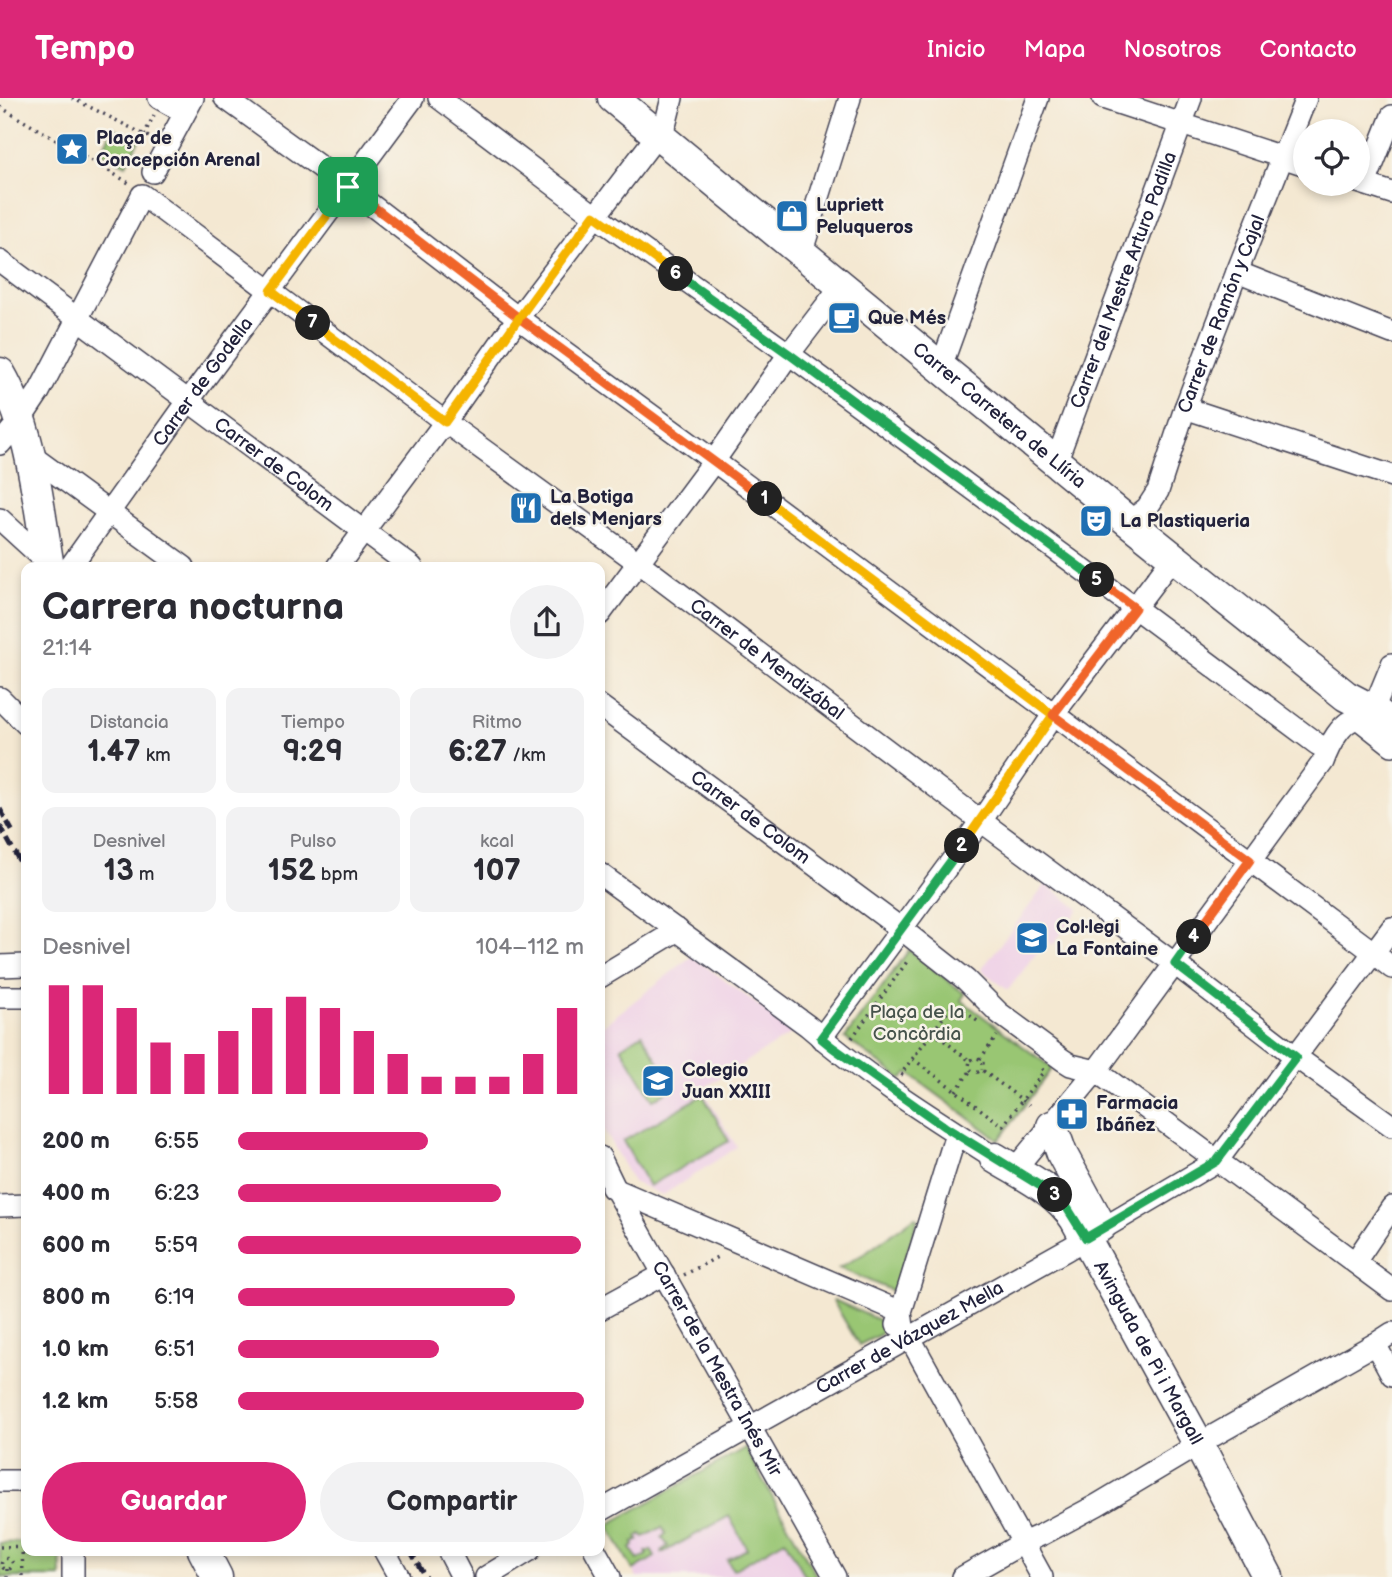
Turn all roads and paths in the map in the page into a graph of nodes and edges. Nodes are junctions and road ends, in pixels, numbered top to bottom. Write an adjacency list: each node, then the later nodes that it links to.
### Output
1 (72, 98): 19 (path)
2 (159, 98): 3 (street)
3 (180, 98)
4 (193, 98): 23 (street)
5 (225, 98): 25 (street)
6 (413, 98): 25 (street, Carrer de Godella)
7 (439, 98): 28 (street)
8 (613, 98): 18 (street, Carrer Carretera de Llíria)
9 (672, 98): 18 (street)
10 (850, 98): 29 (street)
11 (1038, 98): 38 (street)
12 (1102, 98): 17 (street)
13 (1191, 98): 17 (street, Carrer del Mestre Arturo Padilla)
14 (1306, 98): 20 (street, Carrer de Ramón y Cajal)
15 (0, 107): 26 (path)
16 (1392, 116): 22 (street)
17 (1181, 124): 20 (street); 47 (street, Carrer del Mestre Arturo Padilla)
18 (658, 134): 28 (street); 29 (street, Carrer Carretera de Llíria)
19 (158, 142)
20 (1282, 157): 21 (street); 31 (street, Carrer de Ramón y Cajal)
21 (1293, 161)
22 (1370, 164)
23 (153, 172)
24 (1370, 186): 27 (street)
25 (348, 187): 33 (street, Carrer de Godella); 34 (street)
26 (139, 191): 33 (street, Carrer de Mendizábal); 35 (street)
27 (1392, 193)
28 (594, 215): 34 (street); 37 (street)
29 (802, 251): 32 (street, Carrer Carretera de Llíria)
30 (0, 261): 35 (street, Carrer de Colom)
31 (1237, 272): 36 (street); 41 (street, Carrer de Ramón y Cajal)
32 (842, 285): 37 (street); 38 (street, Carrer Carretera de Llíria)
33 (271, 291): 40 (street, Carrer de Godella); 43 (street, Carrer de Mendizábal)
34 (519, 318): 43 (street); 46 (street)
35 (78, 319): 40 (street, Carrer de Colom); 42 (street)
36 (1392, 333)
37 (789, 354): 46 (street); 62 (street)
38 (941, 368): 47 (street, Carrer Carretera de Llíria)
39 (0, 373): 42 (street)
40 (188, 400): 49 (street, Carrer de Godella); 52 (street, Carrer de Colom)
41 (1185, 408): 48 (street); 51 (street, Carrer de Ramón y Cajal)
42 (21, 419): 44 (street); 45 (street)
43 (445, 422): 52 (street); 60 (street, Carrer de Mendizábal)
44 (0, 444)
45 (29, 454): 49 (street); 55 (street)
46 (714, 461): 60 (street); 66 (street)
47 (1056, 462): 51 (street, Carrer Carretera de Llíria)
48 (1392, 476)
49 (110, 513): 56 (street, Carrer de Godella); 57 (street)
50 (0, 519): 54 (street)
51 (1129, 522): 53 (street, Carrer Carretera de Llíria)
52 (364, 532): 58 (street); 59 (street, Carrer de Colom)
53 (1174, 556): 62 (street); 67 (street, Carrer Carretera de Llíria)
54 (51, 562)
55 (55, 562)
56 (60, 562)
57 (177, 562)
58 (341, 562)
59 (405, 562)
60 (639, 563): 61 (street); 71 (street, Carrer de Mendizábal)
61 (605, 607)
62 (1135, 608): 66 (street); 70 (street)
63 (1392, 664): 67 (street)
64 (0, 698): 68 (street)
65 (605, 710): 74 (street, Carrer de Colom)
66 (1053, 715): 71 (street); 72 (street)
67 (1375, 718): 69 (street, Carrer Carretera de Llíria); 70 (street)
68 (21, 719)
69 (1392, 745)
70 (1329, 746): 72 (street)
71 (981, 821): 74 (street); 79 (street, Carrer de Mendizábal)
72 (1250, 860): 77 (street); 79 (street)
73 (605, 881): 76 (street)
74 (900, 928): 89 (street); 99 (street)
75 (1392, 928): 77 (street)
76 (678, 930): 83 (street); 89 (street)
77 (1373, 954): 82 (street); 91 (street)
78 (911, 955): 90 (path)
79 (1175, 964): 91 (street, Carrer de Mendizábal); 99 (street)
80 (21, 965): 81 (street)
81 (0, 966)
82 (1392, 968)
83 (605, 974)
84 (0, 997): 85 (street)
85 (21, 997)
86 (986, 1028): 87 (path)
87 (933, 1032): 92 (path); 94 (path)
88 (998, 1036): 93 (path)
89 (821, 1038): 105 (street)
90 (862, 1045)
91 (1296, 1057): 104 (street, Carrer de Mendizábal); 106 (street)
92 (913, 1059): 96 (path); 100 (path)
93 (980, 1059): 94 (path); 98 (path)
94 (970, 1061): 97 (path)
95 (1034, 1064): 101 (path)
96 (891, 1067)
97 (971, 1070): 98 (path); 100 (path)
98 (982, 1070): 101 (path)
99 (1096, 1071): 103 (street); 106 (street)
100 (956, 1091): 101 (path)
101 (1022, 1100): 102 (path)
102 (1028, 1105)
103 (1052, 1126): 107 (street); 112 (street, Avinguda de Pi i Margall)
104 (1392, 1126)
105 (956, 1134): 107 (street); 118 (street)
106 (1217, 1161): 112 (street, Carrer de Vázquez Mella); 114 (street)
107 (1004, 1164): 112 (street, Avinguda de Pi i Margall)
108 (608, 1186): 113 (street); 115 (street, Carrer de la Mestra Inés Mir)
109 (21, 1205): 110 (street)
110 (0, 1206)
111 (1392, 1207): 114 (street)
112 (1094, 1233): 120 (street, Carrer de Vázquez Mella); 123 (street, Avinguda de Pi i Margall)
113 (741, 1244): 115 (path); 118 (street)
114 (1355, 1262): 116 (street)
115 (673, 1275): 117 (street); 122 (street, Carrer de la Mestra Inés Mir)
116 (1392, 1290)
117 (605, 1307)
118 (901, 1312): 120 (street)
119 (1383, 1338): 121 (street); 123 (street)
120 (901, 1343): 122 (street, Carrer de Vázquez Mella); 127 (street)
121 (1392, 1375)
122 (750, 1427): 126 (street, Carrer de Vázquez Mella); 151 (street, Carrer de la Mestra Inés Mir)
123 (1205, 1441): 127 (street); 154 (street, Avinguda de Pi i Margall); 155 (street, Avinguda de Pi i Margall)
124 (21, 1481): 125 (street)
125 (0, 1482)
126 (605, 1508)
127 (1023, 1542): 152 (street); 153 (street)
128 (0, 1546): 129 (path)
129 (7, 1546): 130 (path); 138 (path)
130 (21, 1546)
131 (23, 1556): 140 (path)
132 (73, 1556): 145 (street)
133 (206, 1556): 146 (street)
134 (387, 1556): 147 (street)
135 (451, 1556): 148 (street)
136 (520, 1556): 149 (street)
137 (598, 1556): 150 (street)
138 (6, 1559): 139 (path); 141 (path)
139 (12, 1563): 140 (path); 142 (path)
140 (22, 1563): 144 (path)
141 (1, 1564): 142 (path)
142 (7, 1569): 143 (path)
143 (7, 1577)
144 (23, 1577)
145 (73, 1577)
146 (217, 1577)
147 (398, 1577)
148 (462, 1577)
149 (486, 1577)
150 (610, 1577)
151 (835, 1577)
152 (962, 1577)
153 (1042, 1577)
154 (1268, 1577)
155 (1285, 1577)

